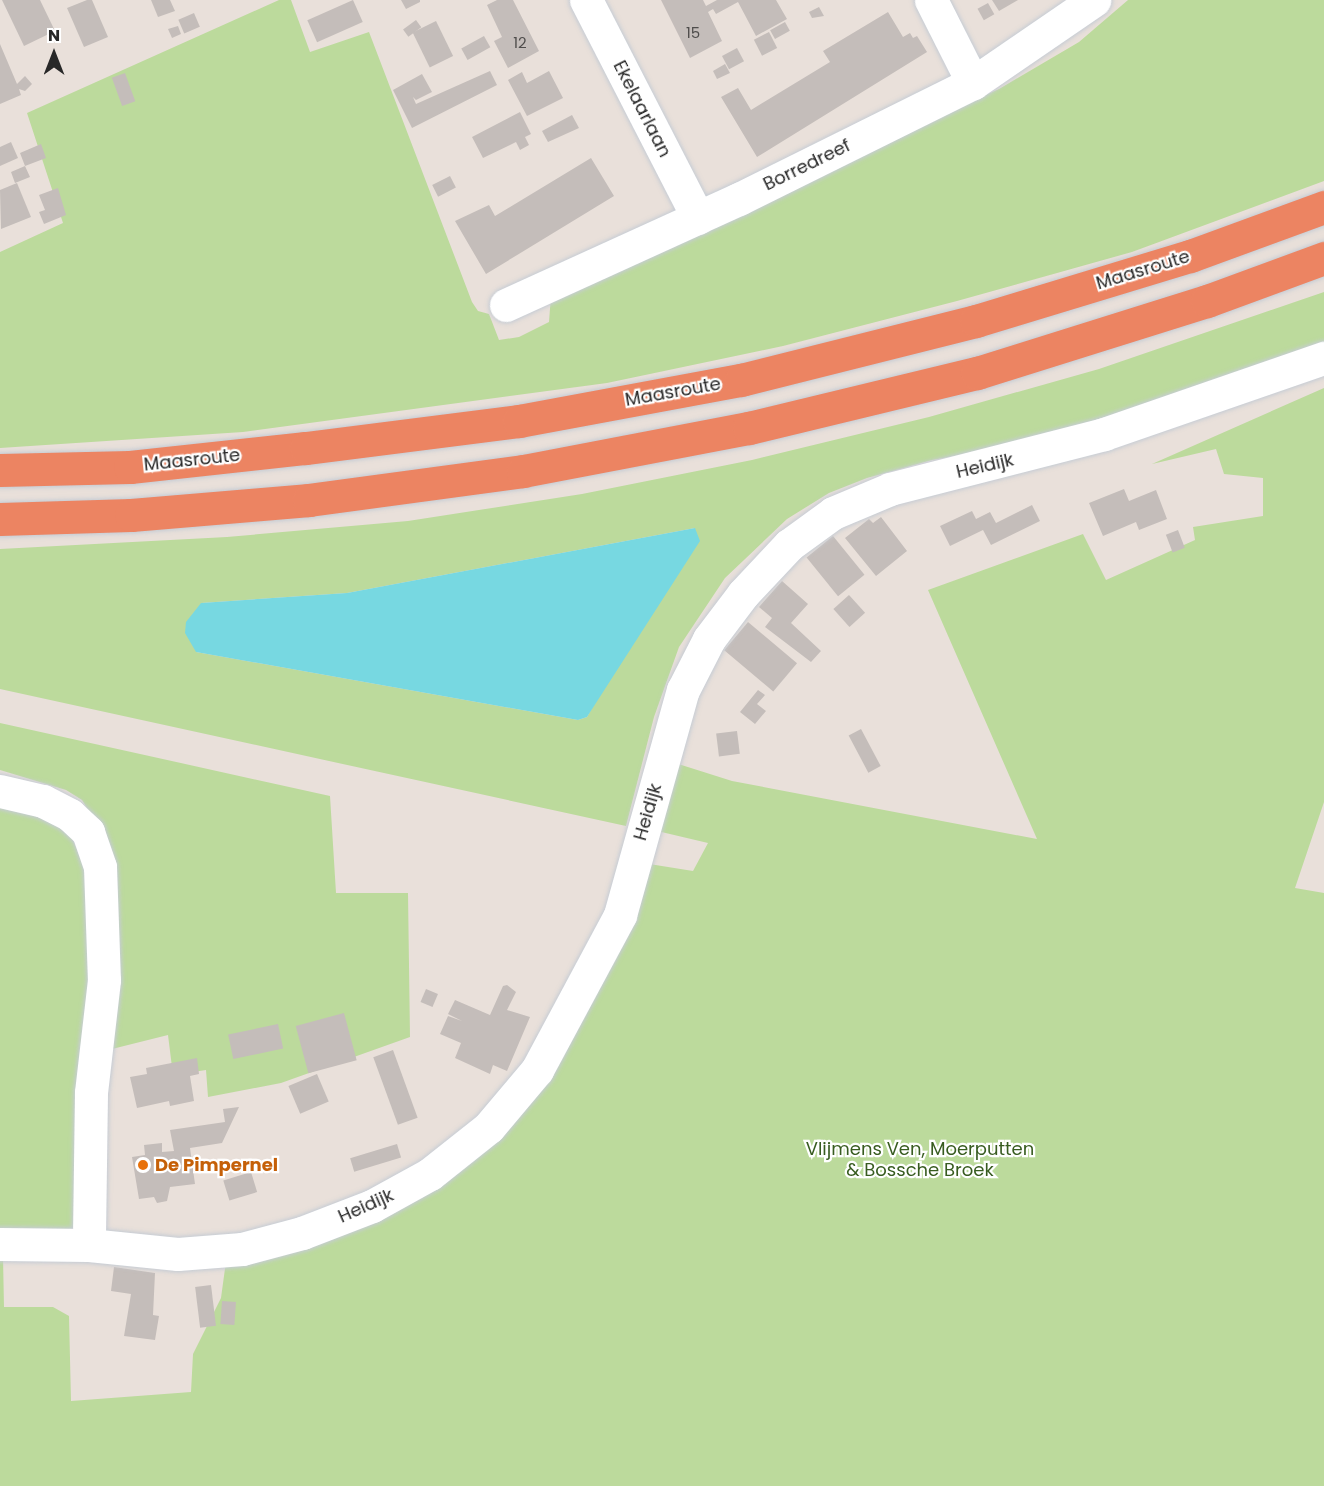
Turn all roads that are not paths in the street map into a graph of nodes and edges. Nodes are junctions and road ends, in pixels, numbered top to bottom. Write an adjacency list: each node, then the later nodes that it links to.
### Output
1 (586, 0): 6 (street, Ekelaarlaan)
2 (931, 0): 4 (street)
3 (1094, 0): 4 (street, Borredreef)
4 (973, 83): 6 (street, Borredreef)
5 (1324, 207): 10 (highway, Maasroute)
6 (698, 218): 8 (street, Borredreef)
7 (1324, 258): 11 (highway)
8 (506, 305)
9 (1324, 358): 14 (street, Heidijk)
10 (0, 470)
11 (0, 519)
12 (0, 791): 14 (street)
13 (0, 1244): 14 (street, Heidijk)
14 (89, 1245)

